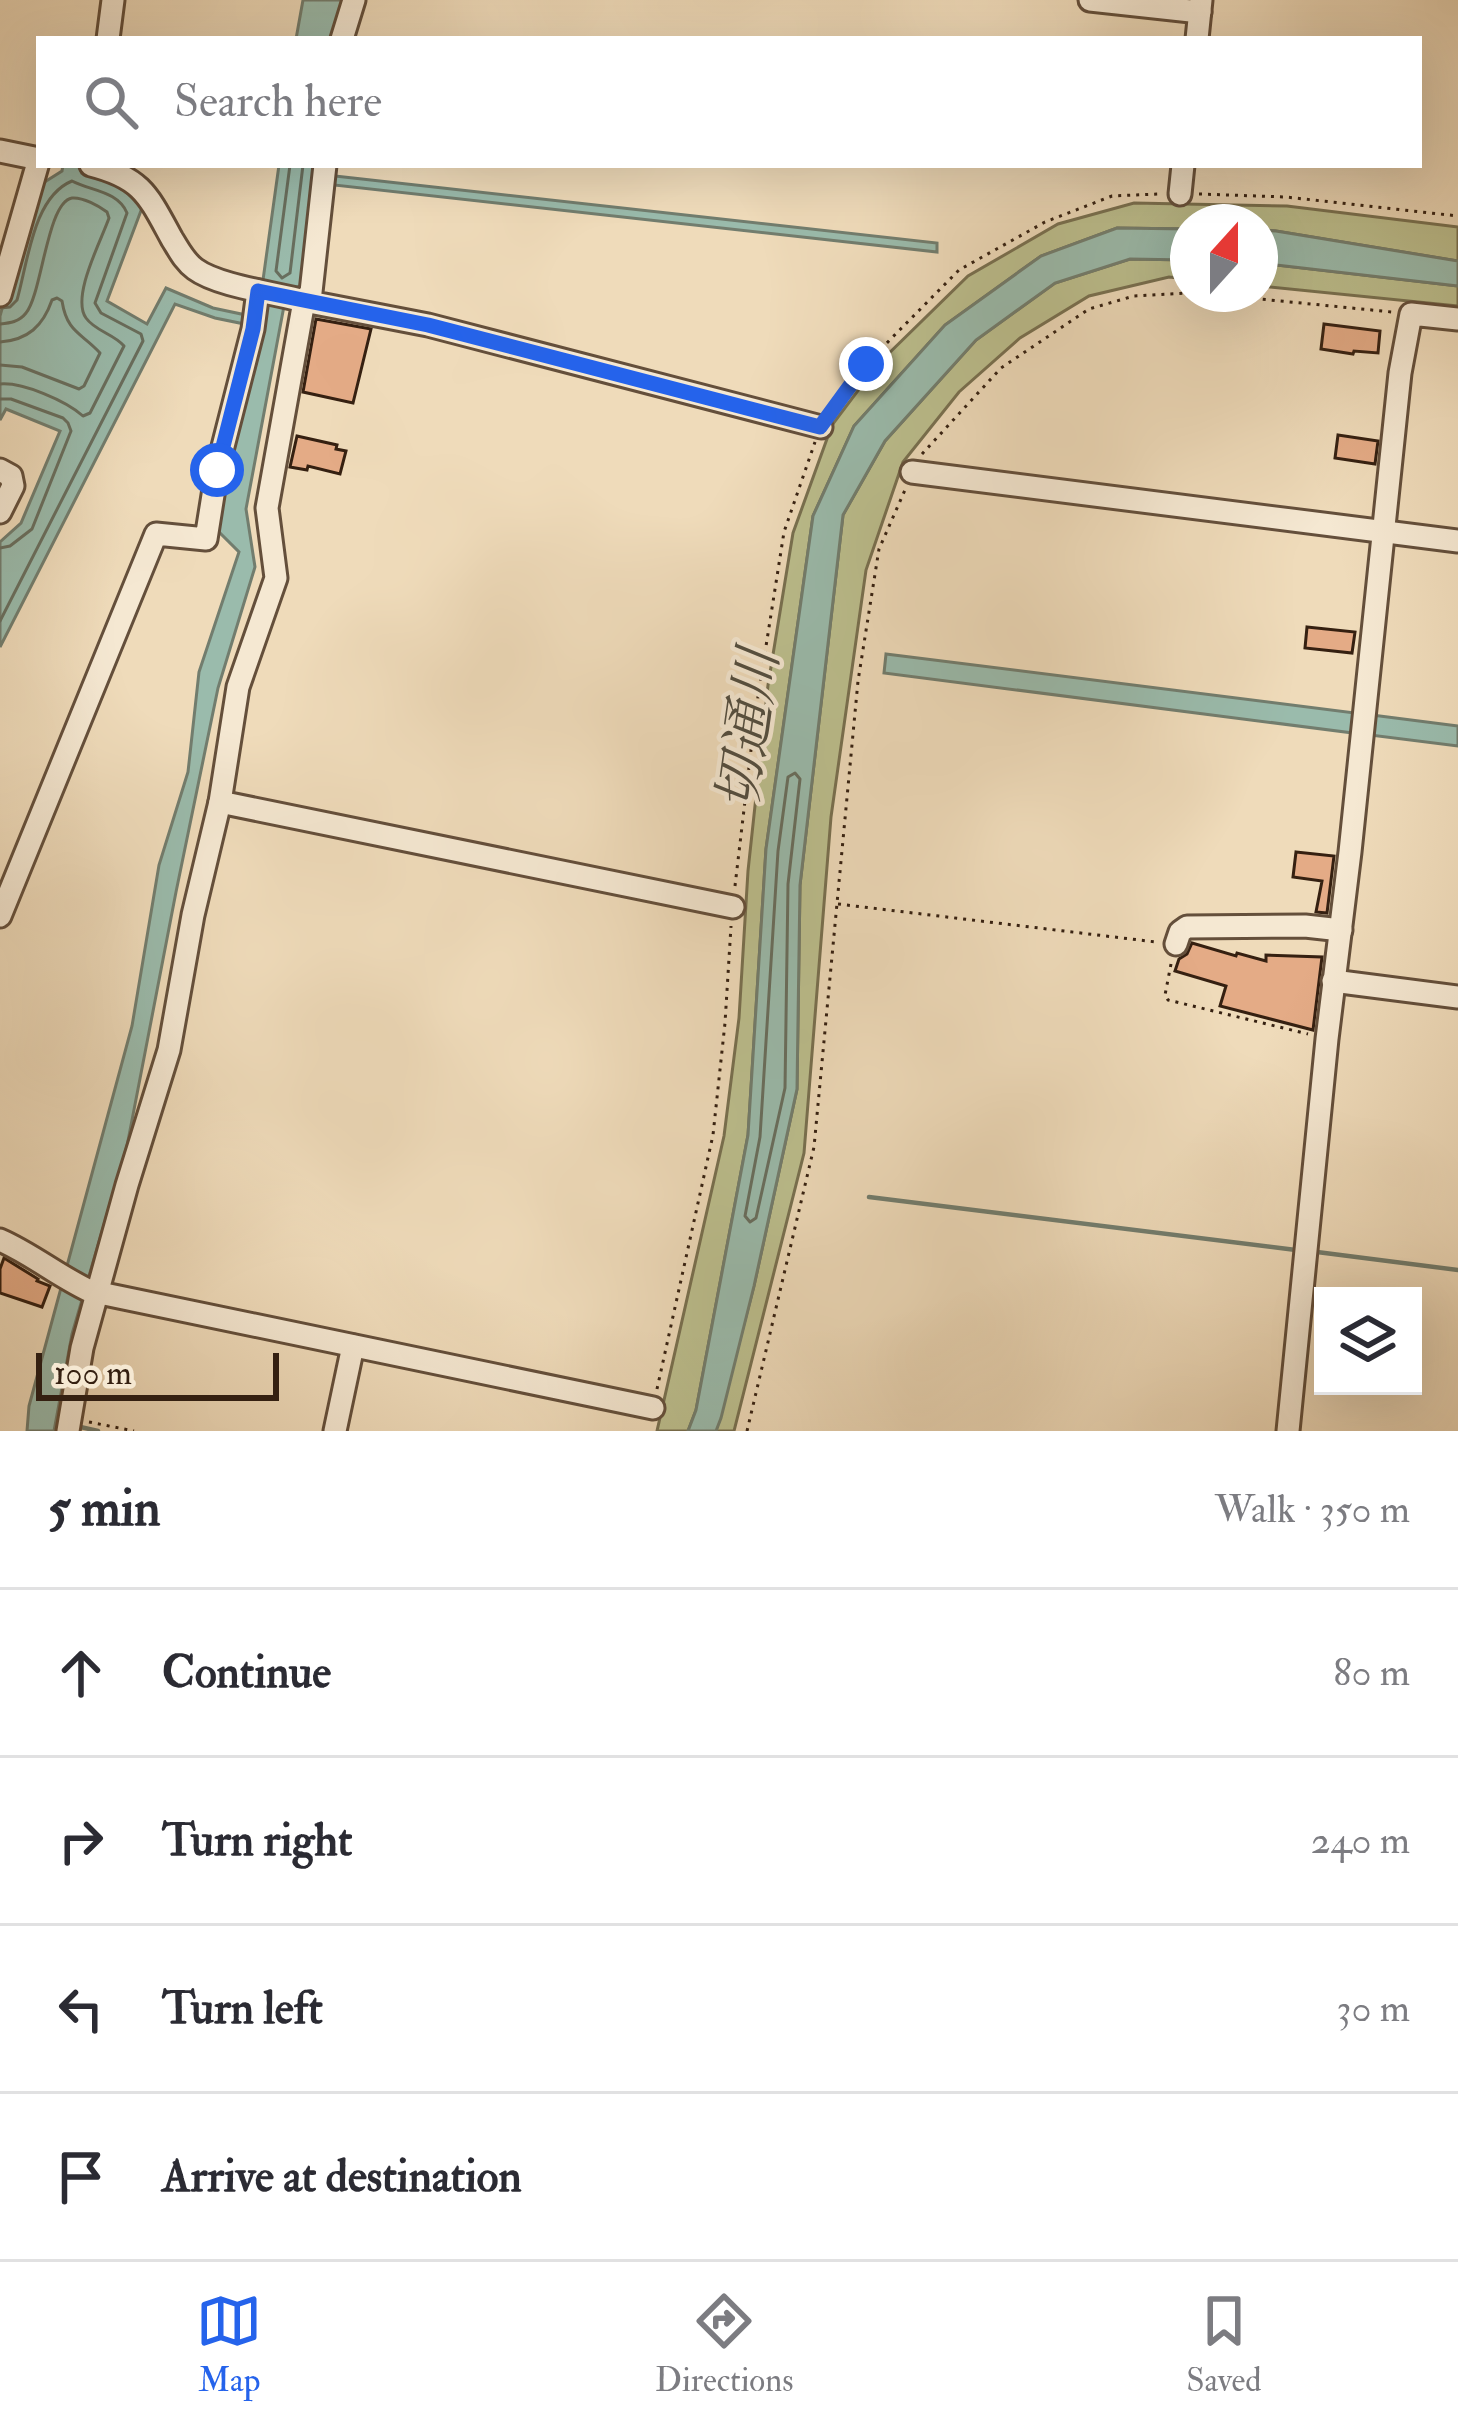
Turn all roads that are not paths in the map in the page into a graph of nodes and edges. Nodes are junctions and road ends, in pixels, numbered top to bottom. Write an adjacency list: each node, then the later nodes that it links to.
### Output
1 (113, 0): 5 (street)
2 (355, 0): 6 (street)
3 (1090, 0): 4 (street)
4 (1200, 6): 7 (street)
5 (108, 36)
6 (343, 36)
7 (1197, 36)
8 (0, 151): 9 (street)
9 (36, 158)
10 (36, 168): 15 (street)
11 (102, 168): 16 (street)
12 (325, 168): 16 (street)
13 (1183, 168): 14 (street)
14 (1180, 194)
15 (0, 295)
16 (271, 304): 18 (street); 24 (street); 26 (street)
17 (1458, 319): 22 (street)
18 (820, 427)
19 (0, 470): 21 (street)
20 (912, 472): 22 (street)
21 (0, 512)
22 (1382, 532): 23 (street); 27 (street)
23 (1458, 541)
24 (220, 802): 25 (street); 32 (street)
25 (733, 907)
26 (0, 916)
27 (1340, 930): 28 (street); 29 (street)
28 (1175, 944)
29 (1334, 981): 30 (street); 37 (street)
30 (1458, 997)
31 (0, 1240): 32 (street)
32 (95, 1292): 33 (street); 35 (street)
33 (352, 1346): 34 (street); 36 (street)
34 (652, 1408)
35 (69, 1424)
36 (335, 1431)
37 (1288, 1431)

